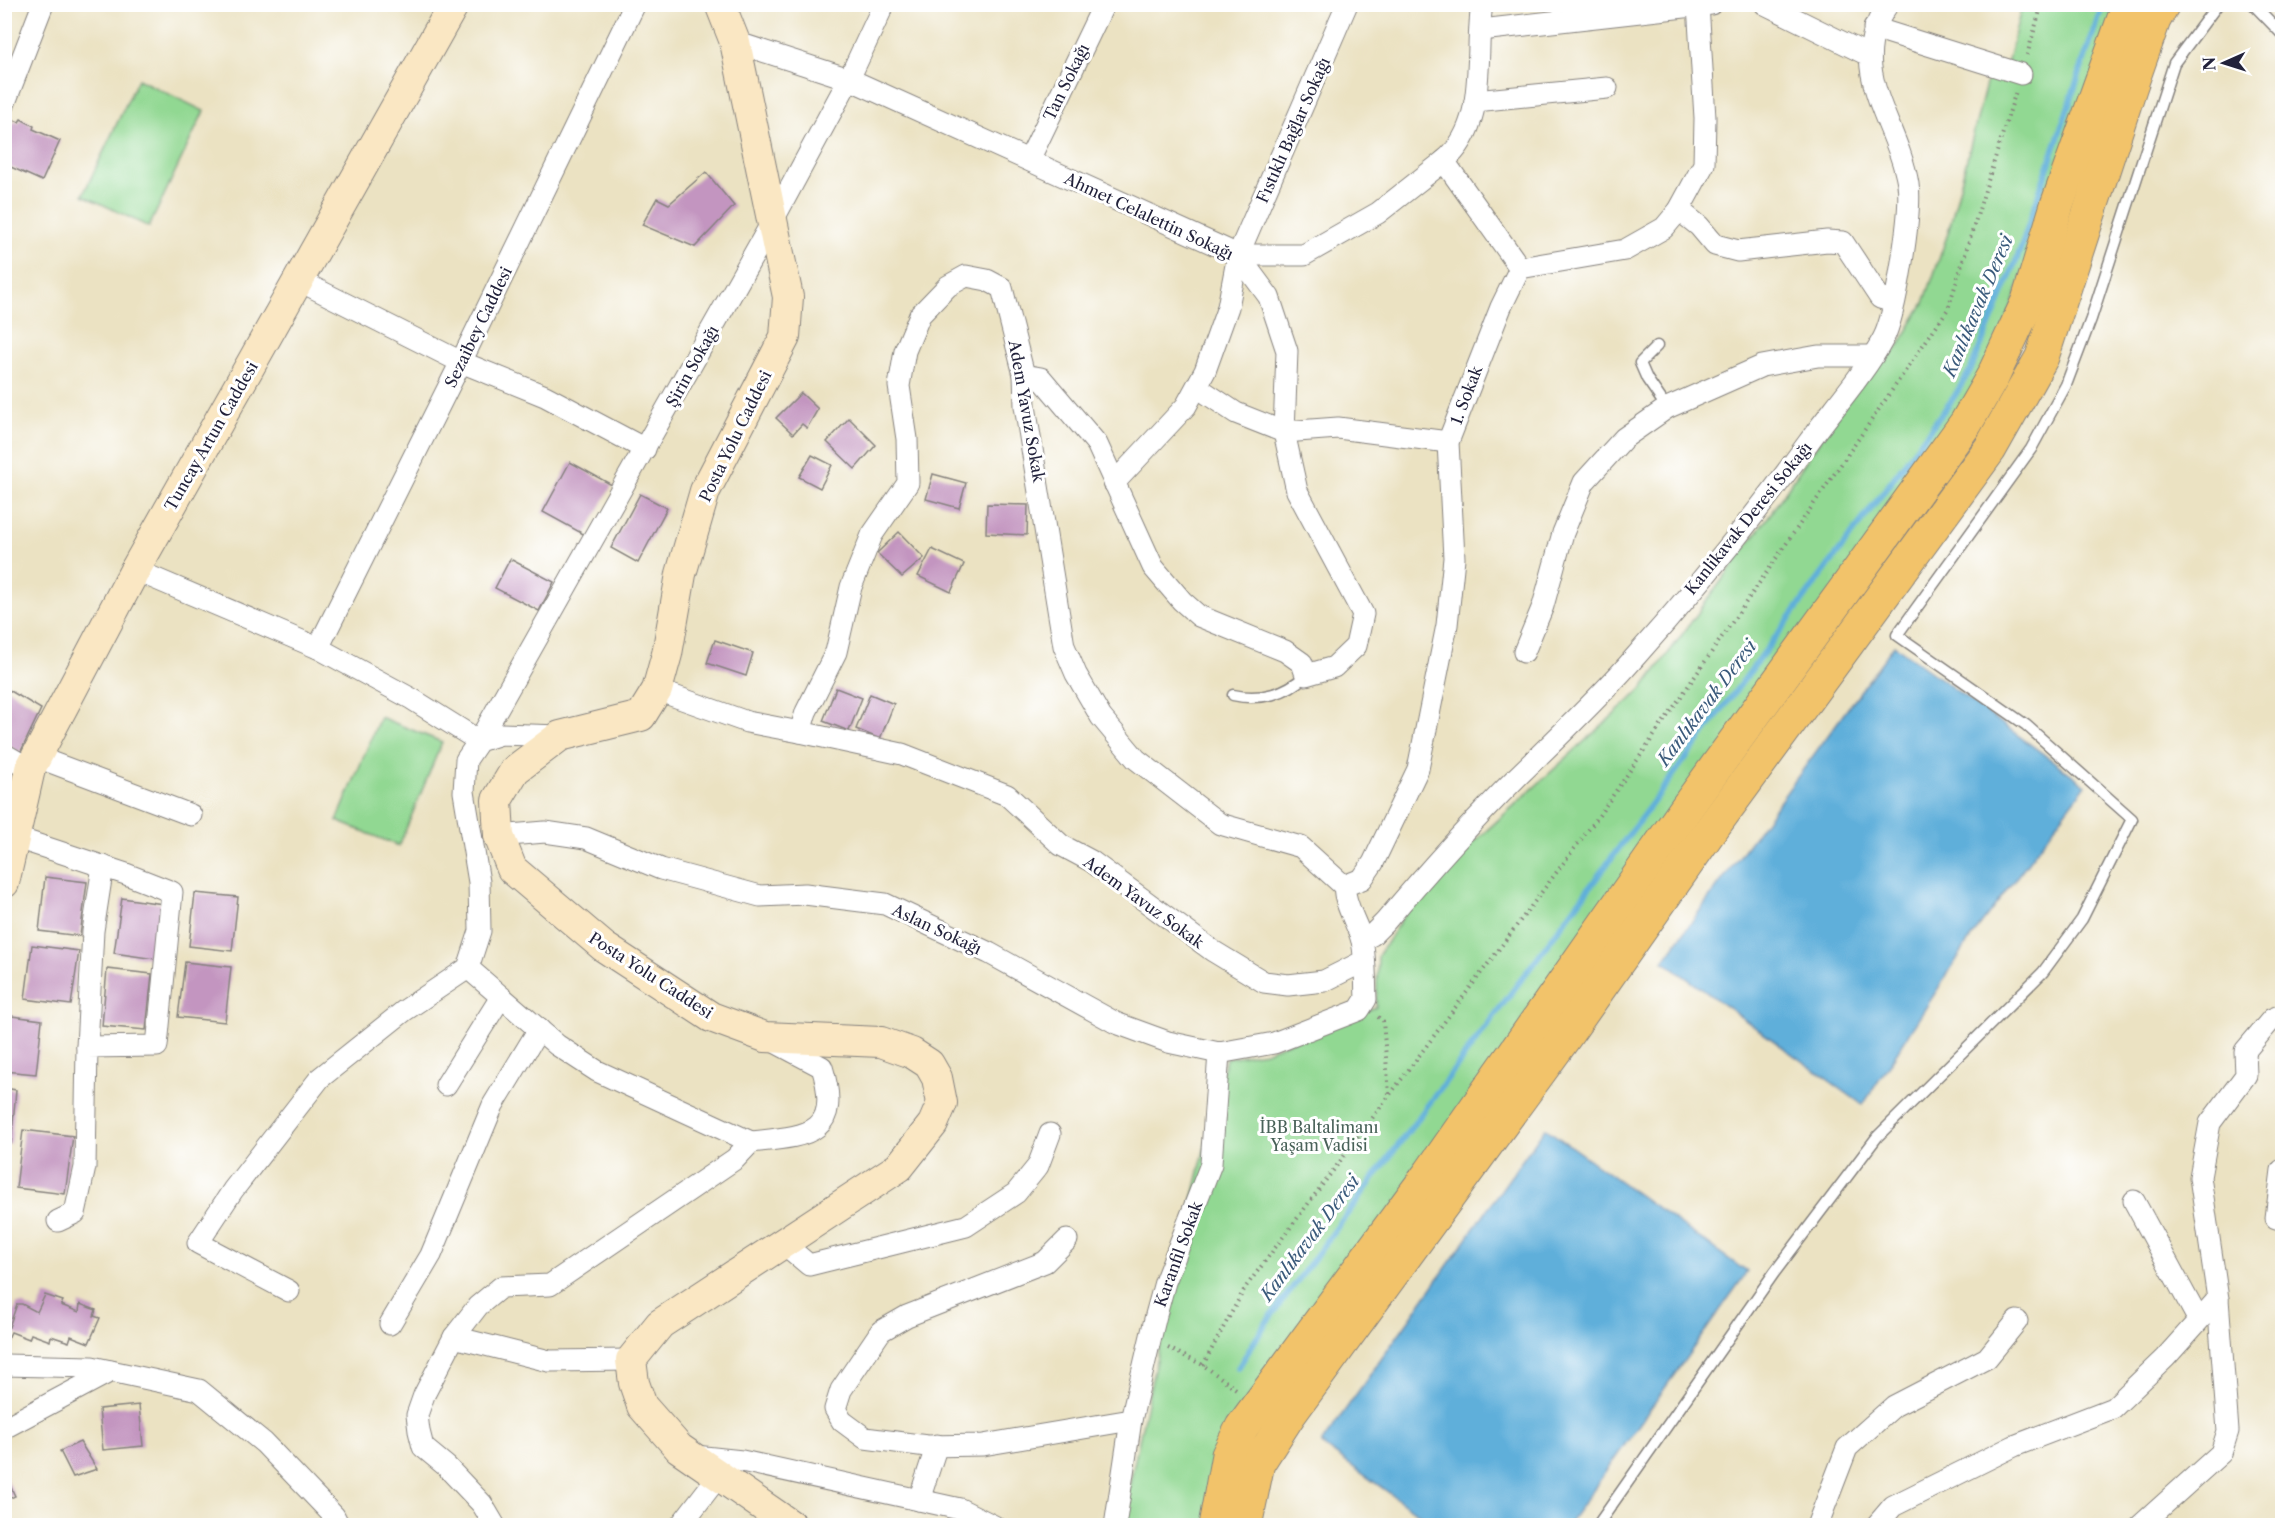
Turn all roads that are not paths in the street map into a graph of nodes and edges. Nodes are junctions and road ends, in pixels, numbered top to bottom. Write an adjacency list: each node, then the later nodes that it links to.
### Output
1 (43, 4): 25 (street)
2 (454, 4): 32 (street, Tuncay Artun Caddesi)
3 (635, 4): 36 (street, Sezaibey Caddesi)
4 (720, 4): 19 (street, Posta Yolu Caddesi)
5 (884, 4): 22 (street, Şirin Sokağı)
6 (1104, 4): 26 (street, Tan Sokağı)
7 (1347, 4): 30 (street, Fıstıklı Bağlar Sokağı)
8 (1482, 4): 17 (street)
9 (1765, 4): 20 (street)
10 (1888, 4): 16 (street, Kanlikavak Deresi Sokağı)
11 (2129, 4): 98 (main road)
12 (2163, 4): 99 (main road)
13 (2218, 4): 100 (lane)
14 (2253, 4): 18 (lane)
15 (1703, 5): 17 (street); 28 (street)
16 (1874, 28): 20 (street, Kanlikavak Deresi Sokağı); 21 (street)
17 (1481, 30): 24 (street)
18 (2283, 34)
19 (735, 42): 22 (street, Ahmet Celalettin Sokağı); 29 (street, Posta Yolu Caddesi)
20 (1868, 55): 33 (street, Kanlikavak Deresi Sokağı)
21 (2021, 74)
22 (849, 79): 26 (street, Ahmet Celalettin Sokağı); 29 (street, Şirin Sokağı)
23 (1607, 88): 24 (street)
24 (1475, 101): 27 (street)
25 (4, 105)
26 (1029, 160): 30 (street, Ahmet Celalettin Sokağı)
27 (1444, 161): 30 (street); 31 (street)
28 (1678, 210): 31 (street); 33 (street)
29 (771, 224): 42 (street, Şirin Sokağı); 48 (street, Posta Yolu Caddesi)
30 (1238, 255): 38 (street, Fıstıklı Bağlar Sokağı); 40 (street, Ahmet Celalettin Sokağı)
31 (1520, 268): 41 (street, 1. Sokak)
32 (300, 281): 36 (street); 44 (street, Tuncay Artun Caddesi)
33 (1893, 302): 35 (street, Kanlikavak Deresi Sokağı)
34 (1657, 346): 39 (lane)
35 (1871, 356): 39 (street); 60 (street, Kanlikavak Deresi Sokağı)
36 (461, 362): 42 (street); 45 (street, Sezaibey Caddesi)
37 (1024, 375): 43 (street); 50 (street, Adem Yavuz Sokak); 59 (street, Adem Yavuz Sokak)
38 (1197, 387): 40 (street); 43 (street, Fıstıklı Bağlar Sokağı)
39 (1667, 408): 46 (street)
40 (1284, 432): 41 (street); 47 (street, Ahmet Celalettin Sokağı)
41 (1448, 442): 59 (street, 1. Sokak)
42 (645, 449): 52 (street, Şirin Sokağı)
43 (1114, 483): 47 (street)
44 (135, 570): 45 (street); 54 (street, Tuncay Artun Caddesi)
45 (318, 648): 52 (street)
46 (1524, 652)
47 (1306, 675): 49 (lane)
48 (657, 690): 50 (street); 51 (street, Posta Yolu Caddesi)
49 (1233, 695)
50 (800, 732): 60 (street, Adem Yavuz Sokak)
51 (560, 736): 52 (street); 56 (street, Posta Yolu Caddesi)
52 (479, 741): 61 (street, Şirin Sokağı)
53 (4, 754): 54 (street)
54 (33, 763): 55 (street); 57 (street, Tuncay Artun Caddesi)
55 (192, 815)
56 (499, 836): 65 (street, Posta Yolu Caddesi); 67 (street, Aslan Sokağı)
57 (8, 862): 58 (street)
58 (104, 866): 66 (street); 66 (street)
59 (1344, 886): 60 (street)
60 (1363, 951): 67 (street)
61 (468, 968): 62 (street); 77 (street)
62 (501, 997): 64 (street); 68 (street)
63 (2279, 1023): 78 (street)
64 (539, 1029): 70 (street); 81 (street)
65 (765, 1037): 70 (street); 76 (street, Posta Yolu Caddesi)
66 (87, 1047): 74 (street)
67 (1219, 1053): 86 (street, Karanfil Sokak)
68 (446, 1085)
69 (1050, 1134): 76 (street)
70 (751, 1142): 82 (street)
71 (2283, 1170): 73 (street)
72 (2134, 1201): 79 (street)
73 (2276, 1218)
74 (58, 1221)
75 (1067, 1240): 88 (street)
76 (783, 1243): 83 (street, Posta Yolu Caddesi)
77 (289, 1291)
78 (2218, 1299): 79 (street); 103 (street)
79 (2198, 1319): 102 (street)
80 (2017, 1321): 101 (street)
81 (390, 1324)
82 (454, 1337): 83 (street); 93 (street)
83 (631, 1360): 89 (street)
84 (4, 1365): 85 (street)
85 (111, 1371): 87 (street); 92 (street)
86 (1131, 1420): 88 (street); 97 (street, Karanfil Sokak)
87 (4, 1428)
88 (937, 1445): 91 (street)
89 (691, 1456): 90 (street); 91 (street)
90 (720, 1474): 94 (street); 95 (street)
91 (919, 1500): 96 (street)
92 (339, 1526)
93 (495, 1526)
94 (680, 1526)
95 (792, 1526)
96 (994, 1526)
97 (1115, 1526)
98 (1215, 1526)
99 (1245, 1526)
100 (1597, 1526)
101 (1816, 1526)
102 (1876, 1526)
103 (2140, 1526)

